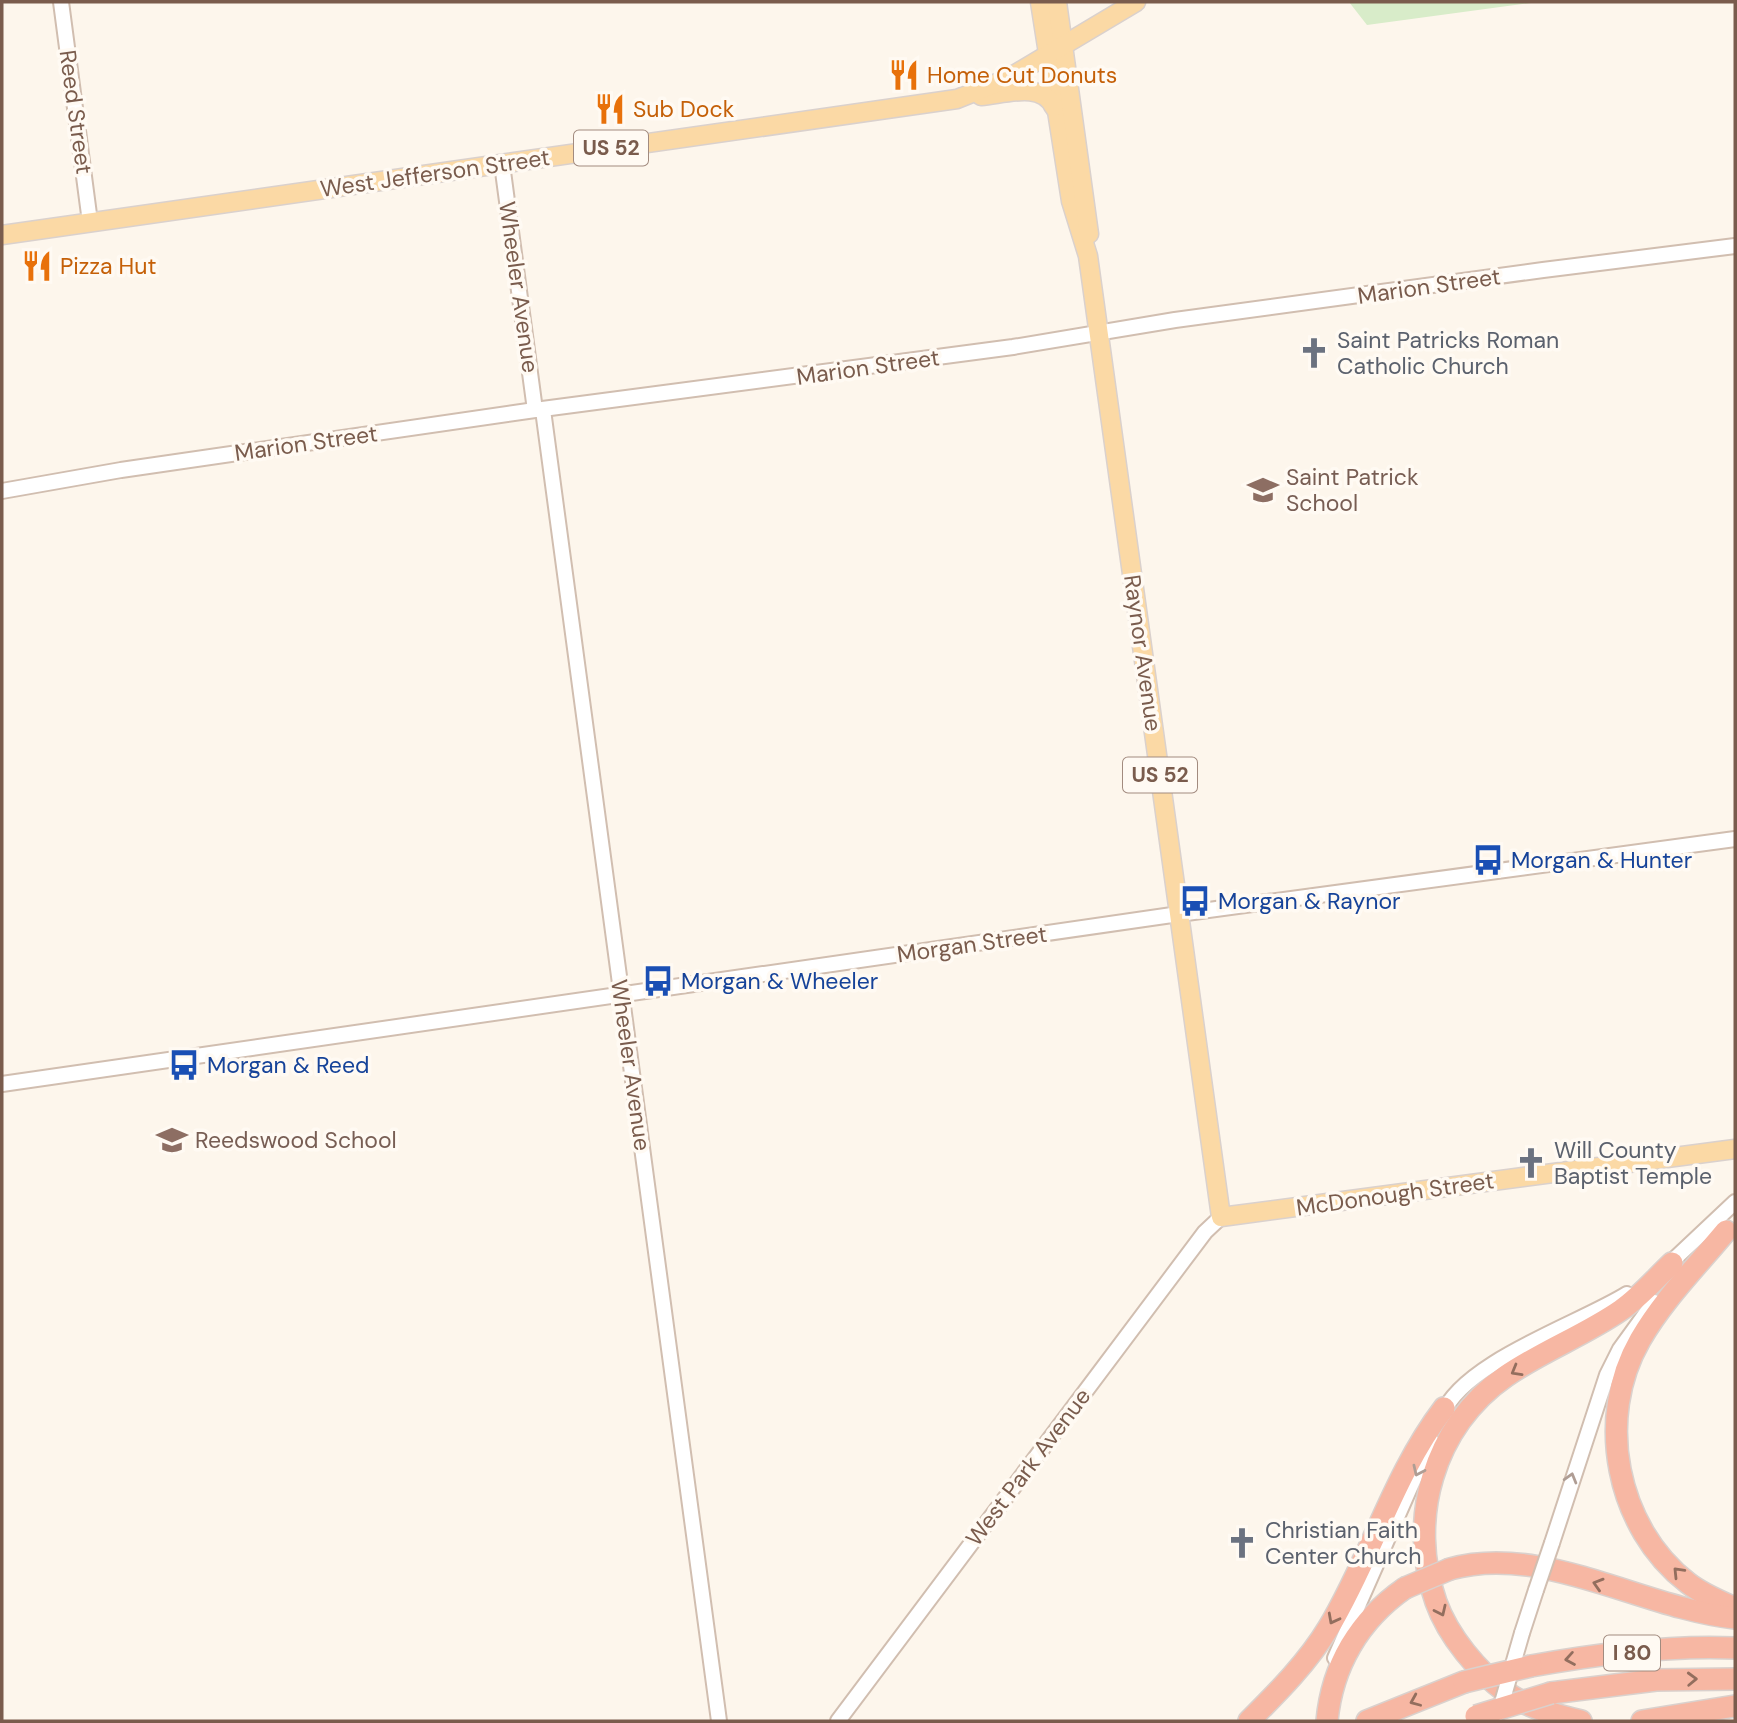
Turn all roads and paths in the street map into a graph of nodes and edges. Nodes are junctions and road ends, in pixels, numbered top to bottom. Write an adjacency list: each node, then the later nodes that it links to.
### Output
1 (61, 2): 9 (street, Reed Street)
2 (1040, 2): 5 (main road)
3 (1057, 2): 5 (main road)
4 (1136, 2): 5 (main road, West Jefferson Street)
5 (1055, 51): 6 (main road, West Jefferson Street / US 52); 7 (main road, Raynor Avenue); 12 (main road, Raynor Avenue / US 52)
6 (957, 99): 7 (main road, US 52); 8 (main road, West Jefferson Street / US 52)
7 (1056, 110): 12 (main road, Raynor Avenue / US 52)
8 (502, 164): 9 (main road, West Jefferson Street / US 52); 14 (street, Wheeler Avenue)
9 (90, 222): 10 (main road, West Jefferson Street / US 52)
10 (2, 235)
11 (1735, 246): 13 (street, Marion Street)
12 (1088, 256): 13 (main road, Raynor Avenue / US 52)
13 (1098, 332): 14 (street, Marion Street); 17 (main road, Raynor Avenue / US 52)
14 (539, 410): 15 (street, Marion Street); 18 (street, Wheeler Avenue)
15 (2, 491)
16 (1735, 839): 17 (street, Morgan Street)
17 (1179, 914): 18 (street, Morgan Street); 22 (main road, Raynor Avenue / US 52)
18 (622, 995): 19 (street, Morgan Street); 32 (street, Wheeler Avenue)
19 (2, 1084)
20 (1735, 1149): 22 (main road, McDonough Street)
21 (1735, 1202): 24 (street)
22 (1221, 1217): 33 (street, West Park Avenue)
23 (1731, 1226): 26 (highway, one-way to 23); 31 (street, one-way to 23, bridge)
24 (1672, 1263): 25 (street); 37 (highway, one-way to 37)
25 (1444, 1408): 34 (highway, one-way to 34); 35 (street, one-way to 35)
26 (1735, 1608)
27 (1735, 1618): 35 (highway, one-way to 35, bridge)
28 (1735, 1648): 36 (highway, I 80, one-way to 36, bridge)
29 (1735, 1679): 31 (highway, I 80, one-way to 29, bridge)
30 (1735, 1707): 38 (highway); 39 (highway)
31 (1485, 1720)
32 (719, 1721)
33 (838, 1721)
34 (1249, 1721)
35 (1325, 1721)
36 (1367, 1721)
37 (1581, 1721)
38 (1642, 1721)
39 (1693, 1721)

